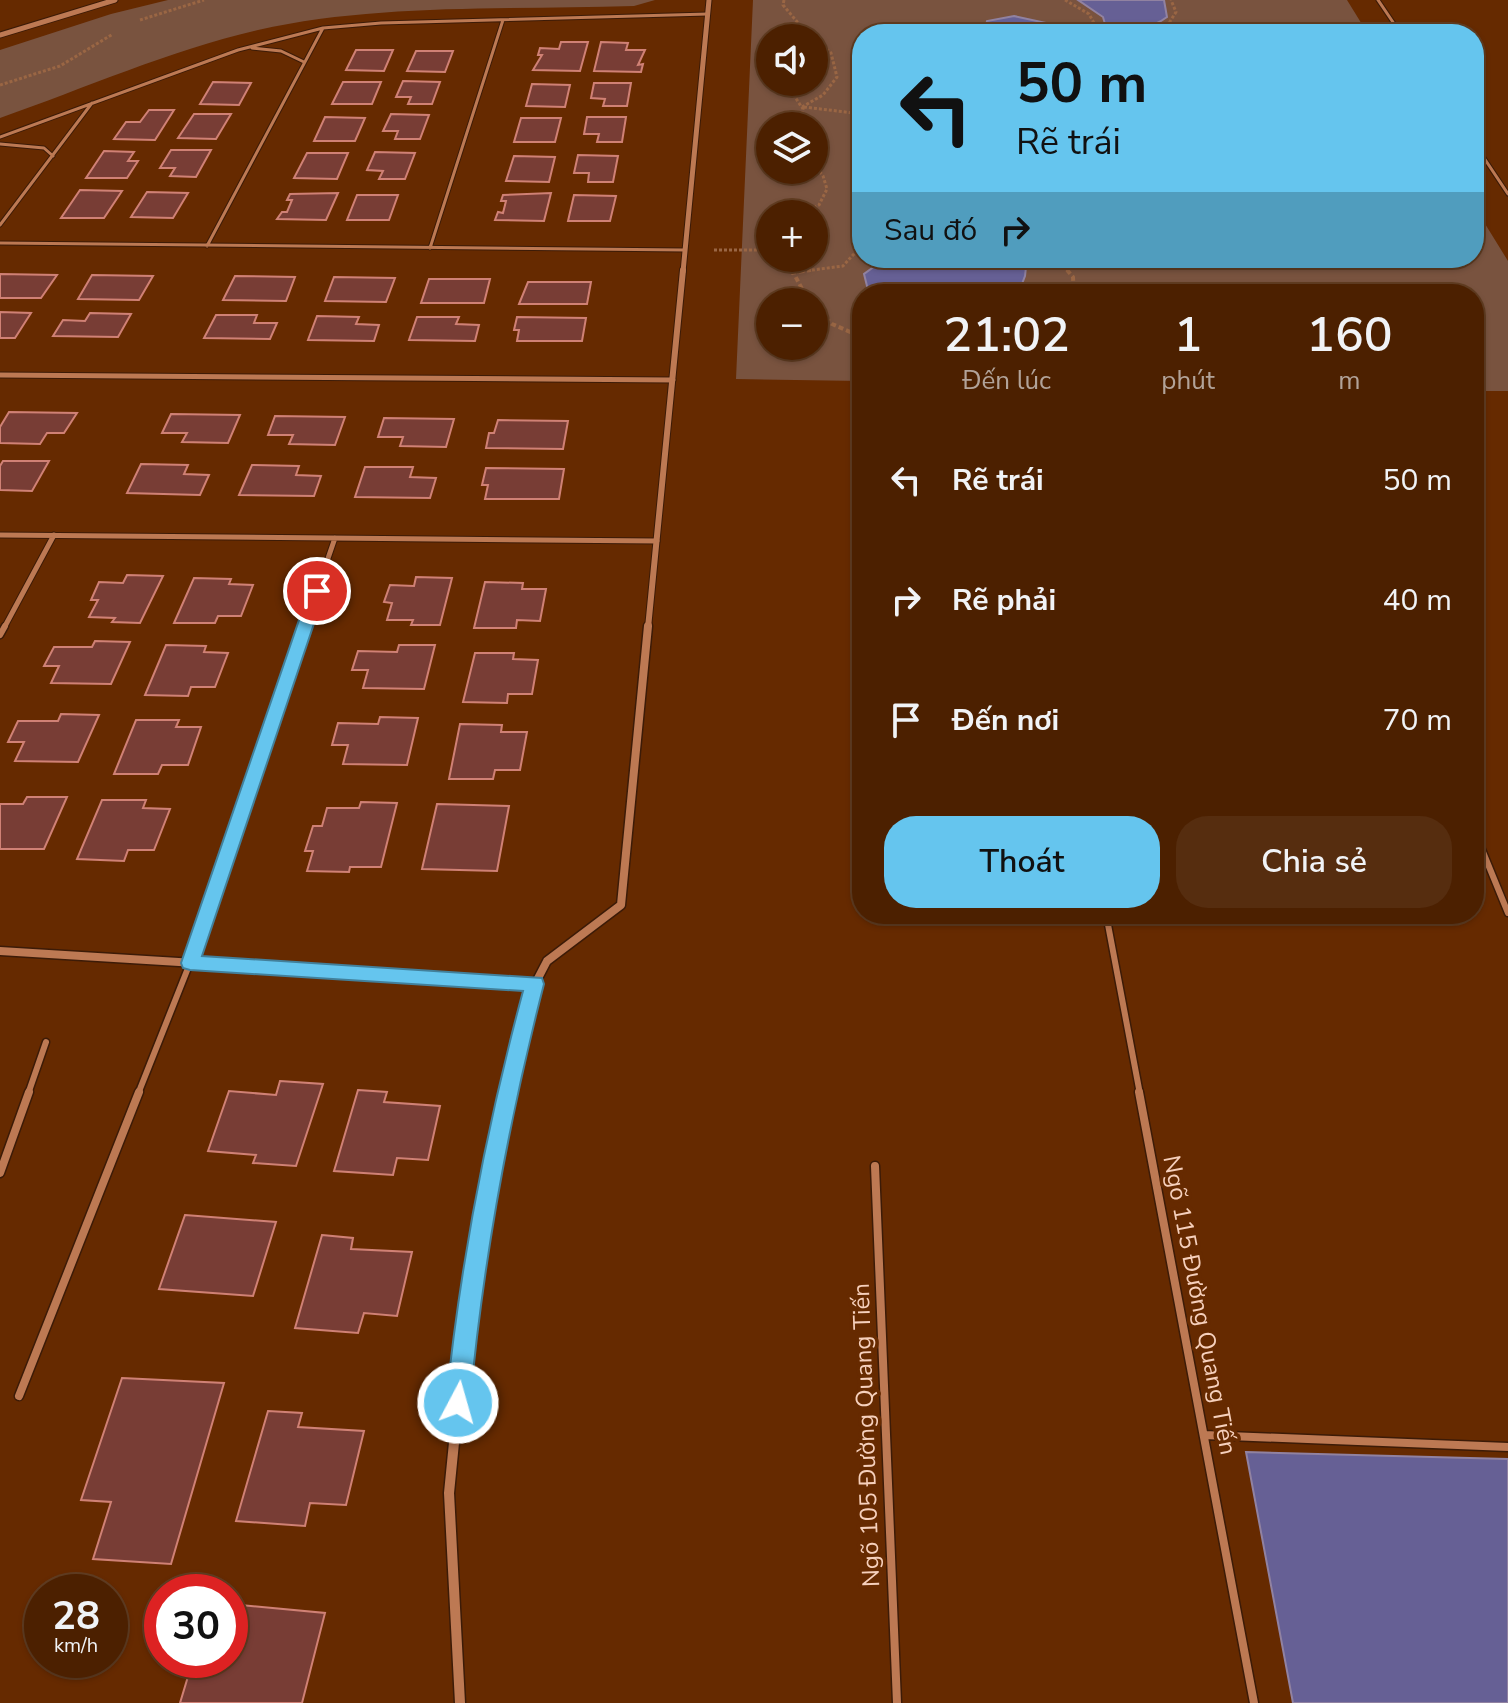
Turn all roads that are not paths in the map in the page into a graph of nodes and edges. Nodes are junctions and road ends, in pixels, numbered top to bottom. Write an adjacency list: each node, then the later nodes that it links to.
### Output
1 (115, 0): 8 (street)
2 (709, 0): 4 (street)
3 (1378, 0): 6 (lane)
4 (708, 14): 5 (lane); 21 (street)
5 (503, 20): 7 (lane); 20 (lane)
6 (1394, 24)
7 (323, 28): 9 (lane); 10 (lane)
8 (0, 35)
9 (244, 48): 10 (lane); 11 (lane)
10 (304, 62): 19 (lane)
11 (93, 102): 12 (lane); 14 (lane)
12 (0, 137)
13 (0, 144): 14 (lane)
14 (53, 156): 17 (lane)
15 (1484, 158): 16 (lane)
16 (1508, 194)
17 (0, 225)
18 (0, 243): 19 (lane)
19 (207, 246): 20 (lane)
20 (430, 248): 21 (lane)
21 (685, 250): 23 (street)
22 (0, 375): 23 (lane)
23 (673, 380): 27 (street)
24 (0, 535): 25 (lane)
25 (54, 535): 26 (lane); 28 (lane)
26 (335, 538): 27 (lane); 33 (lane)
27 (657, 541): 34 (street)
28 (0, 635)
29 (1484, 854): 30 (lane)
30 (1508, 913)
31 (1108, 924): 39 (lane, Ngõ 115 Đường Quang Tiến)
32 (0, 951): 33 (street)
33 (190, 963): 34 (street); 38 (lane)
34 (535, 984): 41 (street)
35 (46, 1042): 37 (lane)
36 (875, 1166): 42 (lane, Ngõ 105 Đường Quang Tiến)
37 (0, 1173)
38 (19, 1396)
39 (1204, 1435): 40 (lane); 43 (lane, Ngõ 115 Đường Quang Tiến)
40 (1508, 1447)
41 (460, 1703)
42 (897, 1703)
43 (1254, 1703)

